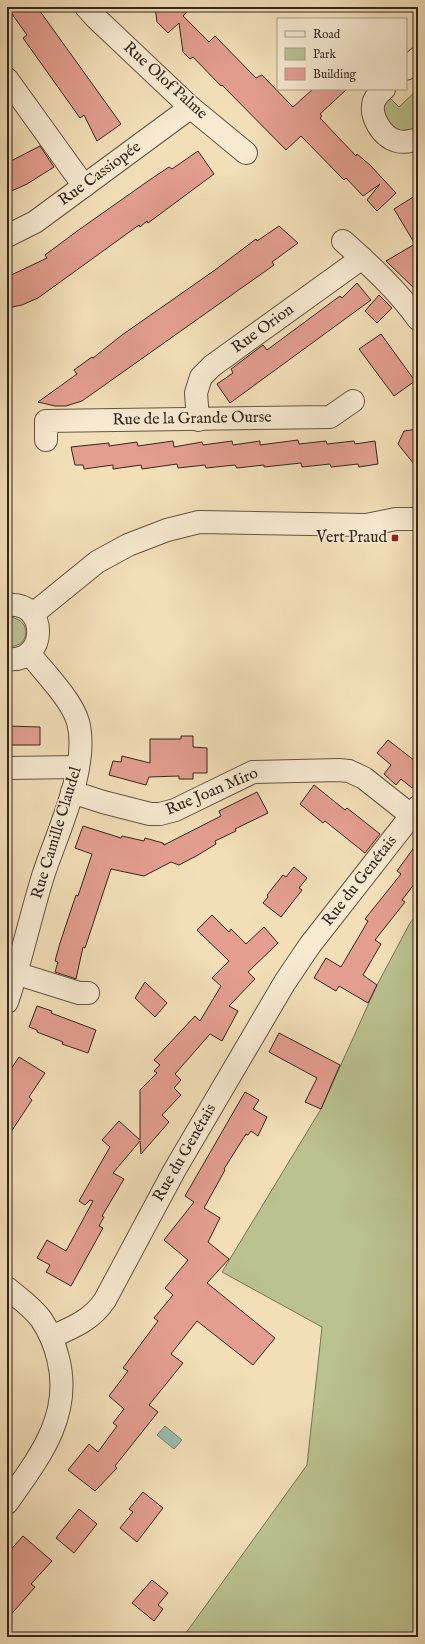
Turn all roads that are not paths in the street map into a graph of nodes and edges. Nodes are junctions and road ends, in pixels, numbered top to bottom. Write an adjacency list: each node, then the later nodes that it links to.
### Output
1 (96, 11): 6 (street, Rue Olof Palme)
2 (418, 58): 3 (street)
3 (407, 68)
4 (7, 79): 9 (street)
5 (383, 90): 7 (street)
6 (189, 106): 8 (street, Rue Olof Palme); 9 (street, Rue Cassiopée)
7 (418, 139)
8 (246, 153)
9 (84, 186): 10 (street, Rue Cassiopée)
10 (7, 236)
11 (343, 241): 12 (street)
12 (362, 258): 13 (street); 16 (street, Rue Orion)
13 (412, 296): 14 (street)
14 (418, 319)
15 (353, 401): 16 (street, Rue de la Grande Ourse)
16 (198, 420): 17 (street, Rue de la Grande Ourse)
17 (46, 440)
18 (418, 519): 19 (street)
19 (366, 525): 20 (street); 22 (street)
20 (418, 533)
21 (7, 604): 22 (street)
22 (33, 614): 23 (street)
23 (29, 653): 24 (street); 25 (street, Rue Camille Claudel)
24 (7, 659)
25 (78, 767): 26 (street); 27 (street, Rue Camille Claudel)
26 (7, 768)
27 (72, 792): 28 (street, Rue Joan Miro); 29 (street, Rue Camille Claudel)
28 (415, 811): 33 (street, Rue du Genétais)
29 (15, 973): 30 (street); 31 (street, Rue Camille Claudel)
30 (88, 993)
31 (7, 1000)
32 (7, 1288): 33 (street)
33 (51, 1337): 34 (street)
34 (7, 1503)

